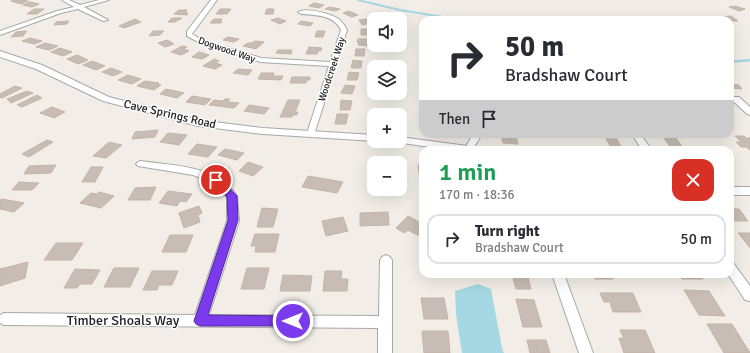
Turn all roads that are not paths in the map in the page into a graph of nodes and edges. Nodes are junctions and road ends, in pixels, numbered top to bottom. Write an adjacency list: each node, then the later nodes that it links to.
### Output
1 (65, 0): 4 (street)
2 (106, 0): 4 (street)
3 (214, 0): 9 (street, Dogwood Way)
4 (79, 7): 6 (street); 7 (street)
5 (301, 12): 9 (street, Woodcreek Way)
6 (105, 20)
7 (0, 33)
8 (0, 54): 12 (street, Cave Springs Road)
9 (332, 64): 12 (street, Woodcreek Way)
10 (736, 99): 11 (street)
11 (750, 112)
12 (311, 133): 13 (street, Cave Springs Road)
13 (367, 137)
14 (407, 141): 15 (street)
15 (448, 146)
16 (141, 164): 24 (street)
17 (734, 191): 18 (street)
18 (750, 191)
19 (386, 260): 25 (street)
20 (734, 273): 22 (street)
21 (559, 278): 27 (street)
22 (750, 296)
23 (4, 320): 24 (street, Timber Shoals Way)
24 (200, 321): 25 (street, Timber Shoals Way)
25 (385, 322): 26 (street)
26 (385, 353)
27 (586, 353)

